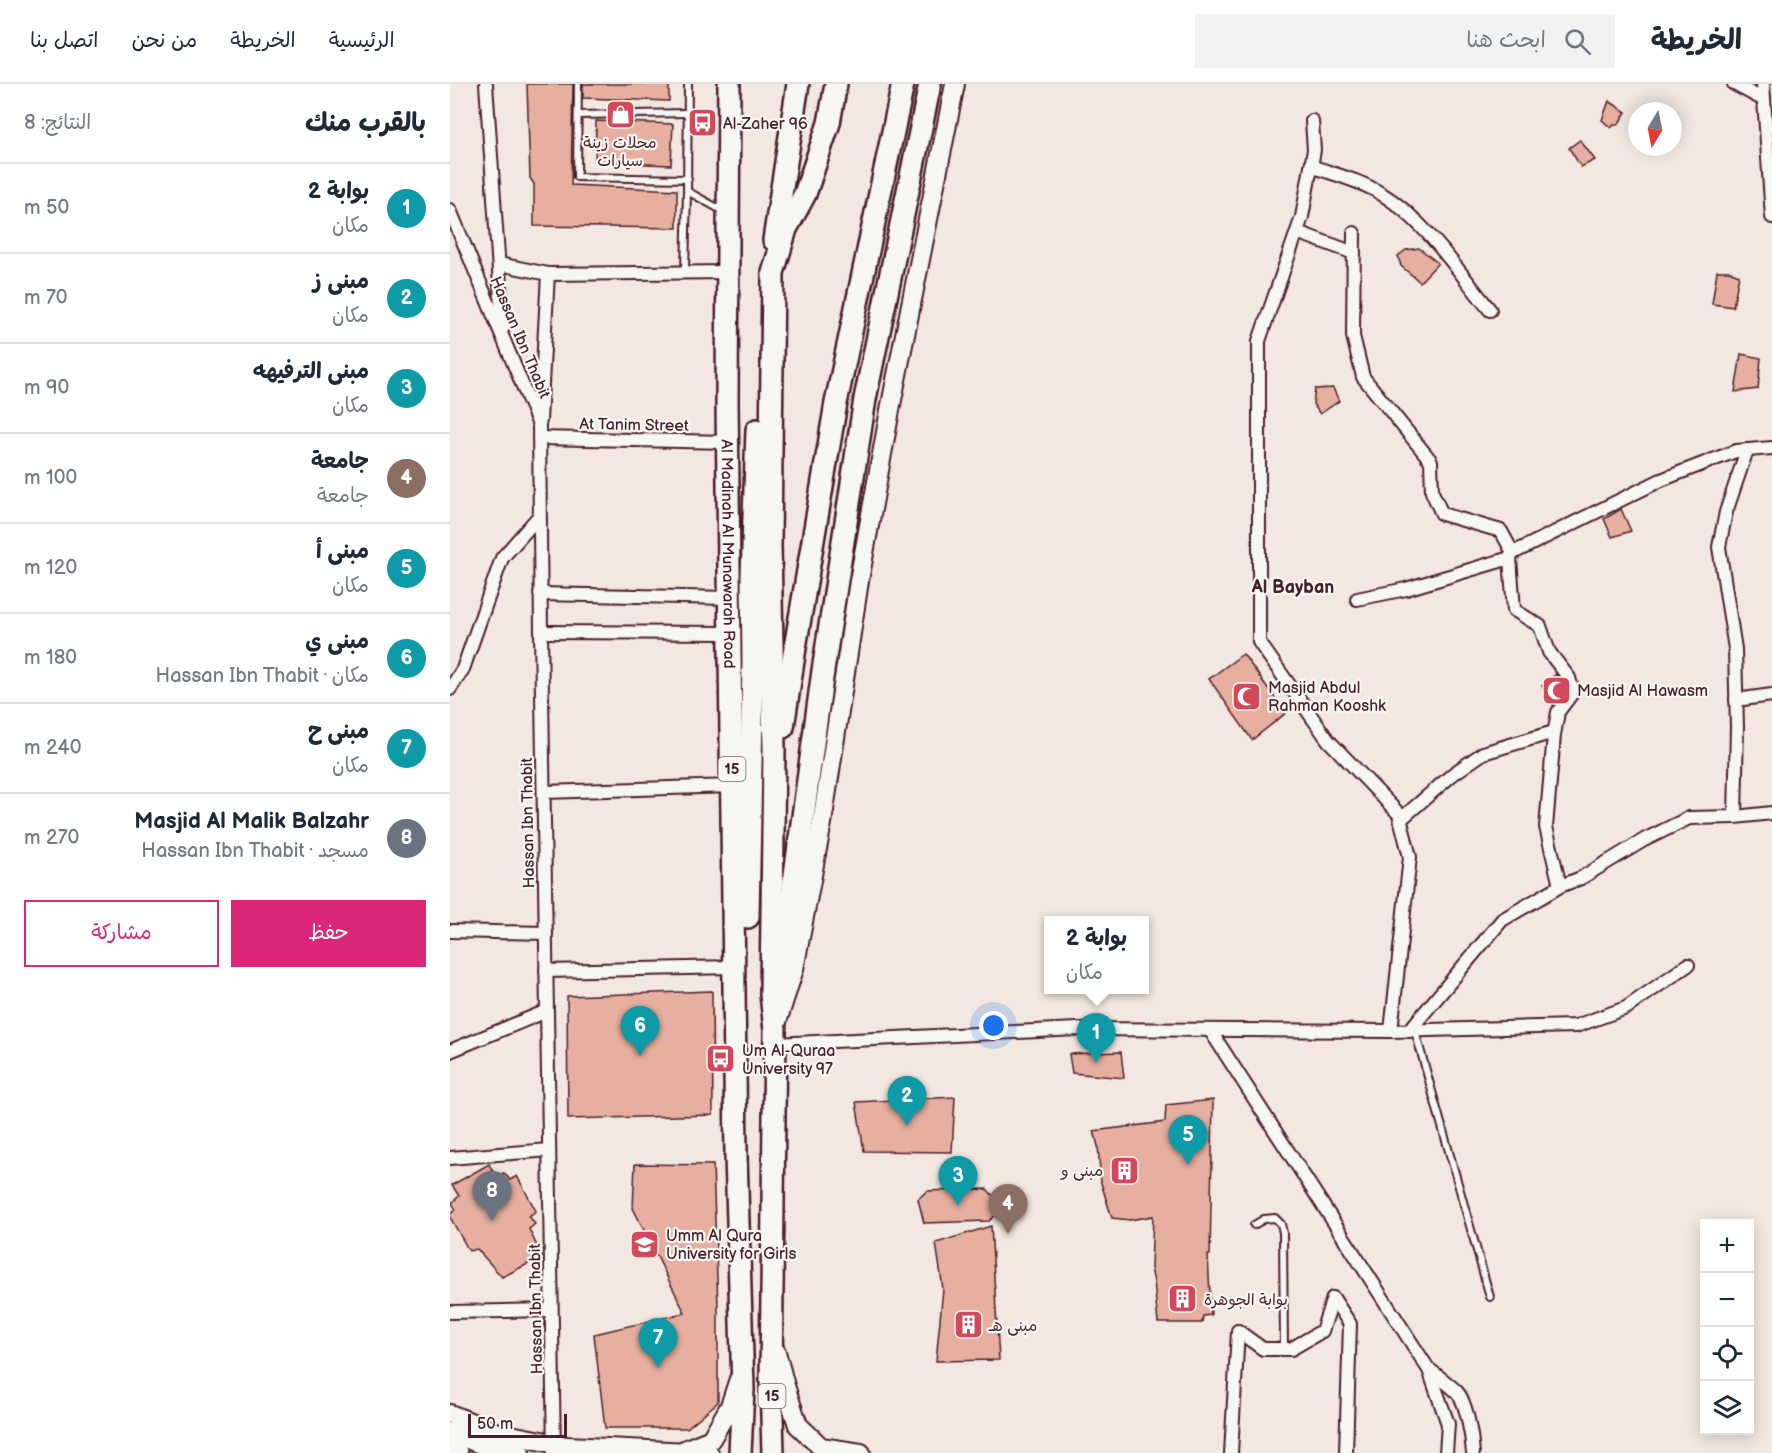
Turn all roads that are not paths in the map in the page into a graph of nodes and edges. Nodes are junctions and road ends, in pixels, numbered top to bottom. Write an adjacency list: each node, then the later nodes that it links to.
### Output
1 (486, 84): 25 (street)
2 (578, 84): 14 (lane)
3 (688, 84): 13 (lane)
4 (729, 84): 20 (highway, Al Madinah Al Munawarah Road / 15)
5 (836, 84): 58 (highway)
6 (903, 84): 58 (highway)
7 (930, 84): 58 (highway)
8 (956, 84): 64 (main road)
9 (1734, 84): 12 (street)
10 (1763, 84): 12 (street)
11 (798, 88): 60 (highway, Al Madinah Al Munawarah Road / 15)
12 (1764, 100): 21 (street)
13 (688, 113): 14 (lane); 17 (lane)
14 (578, 115): 17 (lane)
15 (1312, 121): 16 (street)
16 (1311, 166): 22 (street); 29 (street)
17 (688, 179): 18 (lane)
18 (687, 191): 20 (lane); 27 (lane)
19 (450, 210): 30 (street, Hassan Ibn Thabit)
20 (728, 215): 26 (highway, Al Madinah Al Munawarah Road / 15)
21 (1772, 218)
22 (1297, 232): 24 (street); 51 (street)
23 (1354, 233): 24 (street)
24 (1354, 253): 37 (street)
25 (499, 264): 28 (street); 30 (street)
26 (728, 272): 27 (street); 33 (highway, Al Madinah Al Munawarah Road / 15)
27 (685, 273): 28 (street)
28 (548, 274): 31 (street)
29 (1490, 310)
30 (504, 339): 31 (street, Hassan Ibn Thabit)
31 (539, 425): 32 (street, Hassan Ibn Thabit)
32 (539, 438): 33 (street, At Tanim Street); 36 (street, Hassan Ibn Thabit)
33 (728, 442): 39 (highway, Al Madinah Al Munawarah Road / 15)
34 (1772, 448): 35 (street)
35 (1747, 450): 37 (street); 45 (street)
36 (539, 516): 38 (street, Hassan Ibn Thabit); 43 (street)
37 (1512, 556): 40 (street); 46 (street)
38 (540, 594): 39 (street); 41 (street, Hassan Ibn Thabit)
39 (730, 598): 42 (highway, Al Madinah Al Munawarah Road / 15)
40 (1357, 599)
41 (541, 632): 42 (street); 48 (street, Hassan Ibn Thabit)
42 (730, 633): 47 (highway, Al Madinah Al Munawarah Road / 15)
43 (450, 689)
44 (1772, 695): 45 (street)
45 (1736, 700): 50 (street)
46 (1554, 732): 51 (street); 52 (street)
47 (732, 786): 48 (street); 56 (highway, Al Madinah Al Munawarah Road / 15)
48 (544, 792): 54 (street, Hassan Ibn Thabit)
49 (1772, 813): 50 (street)
50 (1735, 817): 52 (street)
51 (1400, 820): 62 (street)
52 (1560, 886): 63 (street)
53 (450, 931): 54 (street)
54 (546, 933): 57 (street, Hassan Ibn Thabit)
55 (1688, 965): 63 (street)
56 (734, 968): 57 (street); 60 (highway, Al Madinah Al Munawarah Road / 15)
57 (546, 971): 59 (street, Hassan Ibn Thabit)
58 (771, 994): 64 (highway, 15)
59 (547, 1011): 65 (street); 66 (street, Hassan Ibn Thabit)
60 (734, 1023): 74 (highway, Al Madinah Al Munawarah Road / 15)
61 (1210, 1030): 62 (street); 64 (street); 75 (street)
62 (1391, 1031): 63 (street)
63 (1412, 1031): 69 (lane)
64 (775, 1037): 72 (highway, 15)
65 (450, 1051)
66 (549, 1150): 67 (street); 70 (street, Hassan Ibn Thabit)
67 (450, 1158)
68 (1254, 1225): 73 (lane)
69 (1490, 1297)
70 (551, 1310): 71 (street); 78 (street, Hassan Ibn Thabit)
71 (450, 1312)
72 (773, 1339): 85 (highway, 15); 86 (main road)
73 (1284, 1349): 87 (street); 88 (street)
74 (742, 1370): 80 (main road); 84 (highway, Al Madinah Al Munawarah Road / 15)
75 (1429, 1370): 89 (street); 90 (street)
76 (450, 1414): 78 (main road)
77 (450, 1432): 82 (main road)
78 (554, 1448): 80 (main road)
79 (450, 1449): 81 (main road)
80 (679, 1452): 83 (main road)
81 (458, 1453)
82 (520, 1453)
83 (709, 1453)
84 (740, 1453)
85 (773, 1453)
86 (861, 1453)
87 (1231, 1453)
88 (1346, 1453)
89 (1446, 1453)
90 (1473, 1453)

